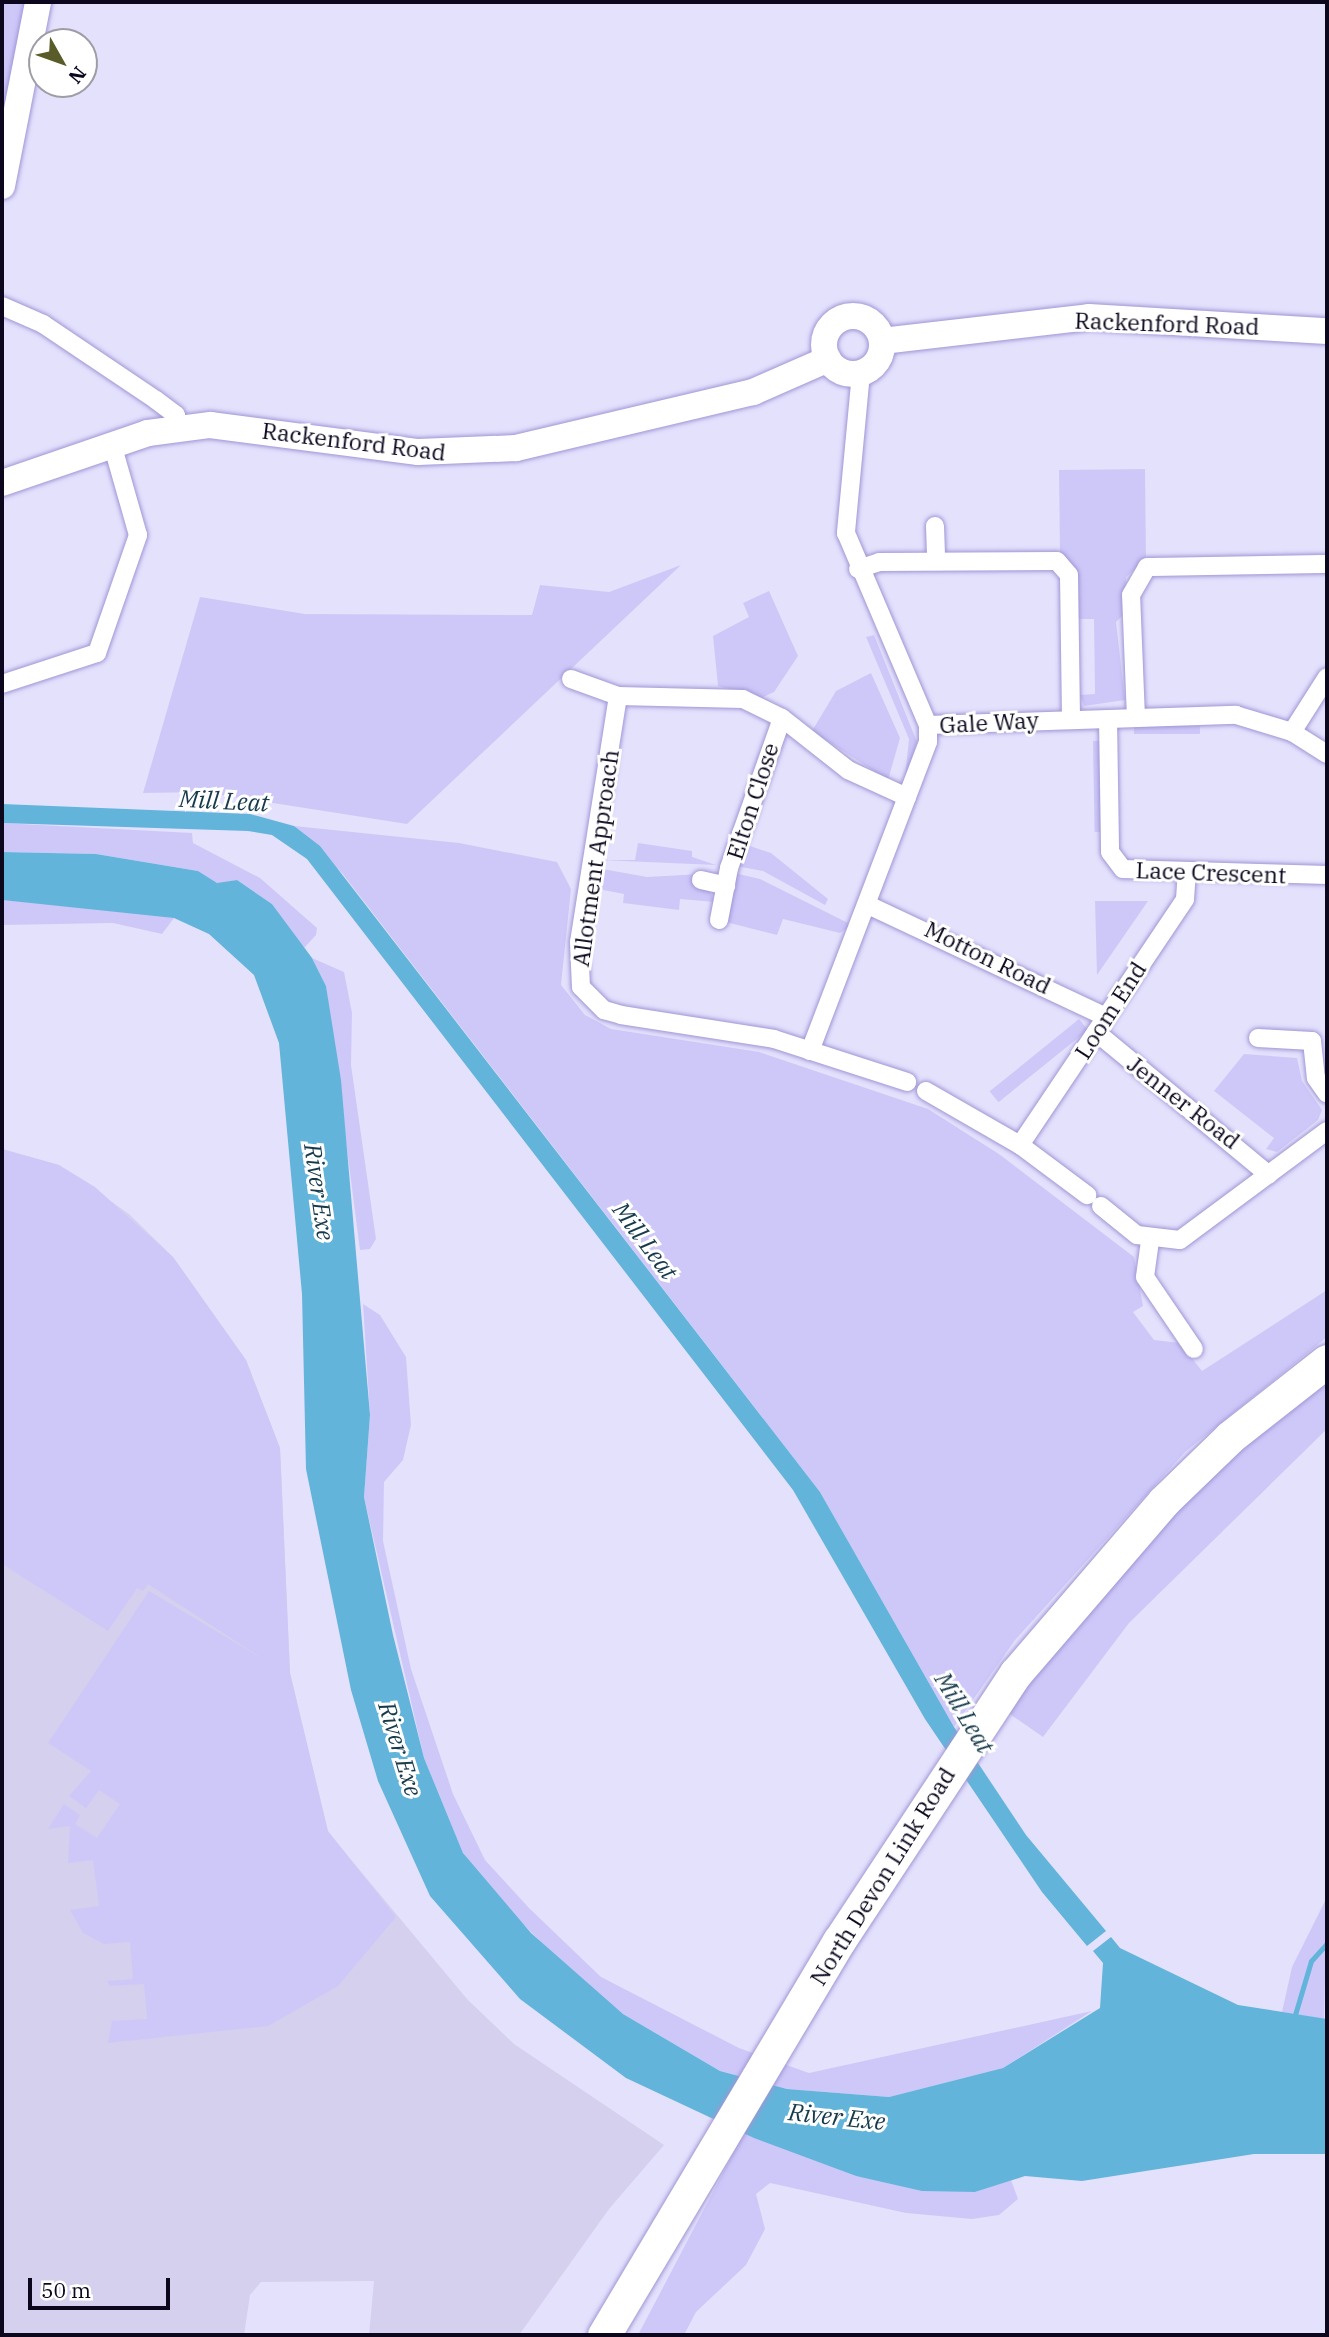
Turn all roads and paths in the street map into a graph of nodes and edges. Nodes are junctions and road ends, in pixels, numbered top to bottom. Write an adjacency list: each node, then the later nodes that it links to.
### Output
1 (38, 2): 2 (street)
2 (2, 186)
3 (2, 306): 8 (street)
4 (1327, 331): 5 (street, Rackenford Road)
5 (882, 341): 6 (street); 7 (street)
6 (828, 359): 7 (street); 8 (street, Rackenford Road)
7 (860, 373): 14 (street, Gale Way)
8 (178, 427): 9 (street, Rackenford Road)
9 (112, 444): 10 (street, Rackenford Road); 17 (street)
10 (2, 483)
11 (935, 526): 12 (street)
12 (936, 561): 14 (street); 21 (street)
13 (1327, 564): 20 (street)
14 (858, 569): 23 (street, Gale Way)
15 (1327, 677): 24 (street)
16 (571, 679): 18 (street)
17 (2, 684)
18 (618, 696): 19 (street); 35 (street, Allotment Approach)
19 (782, 718): 26 (street); 30 (street, Elton Close)
20 (1136, 718): 22 (street, Gale Way); 24 (street, Gale Way)
21 (1071, 719): 22 (street, Gale Way); 23 (street, Gale Way)
22 (1108, 719): 27 (street, Lace Crescent)
23 (928, 725): 26 (street)
24 (1292, 732): 25 (street, Gale Way)
25 (1327, 754)
26 (907, 797): 31 (street)
27 (1187, 872): 28 (street, Lace Crescent); 33 (street, Loom End)
28 (1327, 875)
29 (701, 880): 30 (street, Elton Close)
30 (726, 886): 32 (street, Elton Close)
31 (868, 905): 33 (street, Motton Road); 35 (street)
32 (719, 920)
33 (1100, 1024): 40 (street, Loom End); 41 (street, Jenner Road)
34 (1258, 1038): 38 (street)
35 (810, 1051): 36 (street, Allotment Approach)
36 (907, 1082)
37 (926, 1091): 40 (street)
38 (1327, 1094)
39 (1327, 1131): 41 (street)
40 (1020, 1145): 42 (street)
41 (1269, 1175): 42 (street)
42 (1150, 1241): 43 (street)
43 (1194, 1349)
44 (1327, 1361): 45 (highway, North Devon Link Road)
45 (611, 2331)

